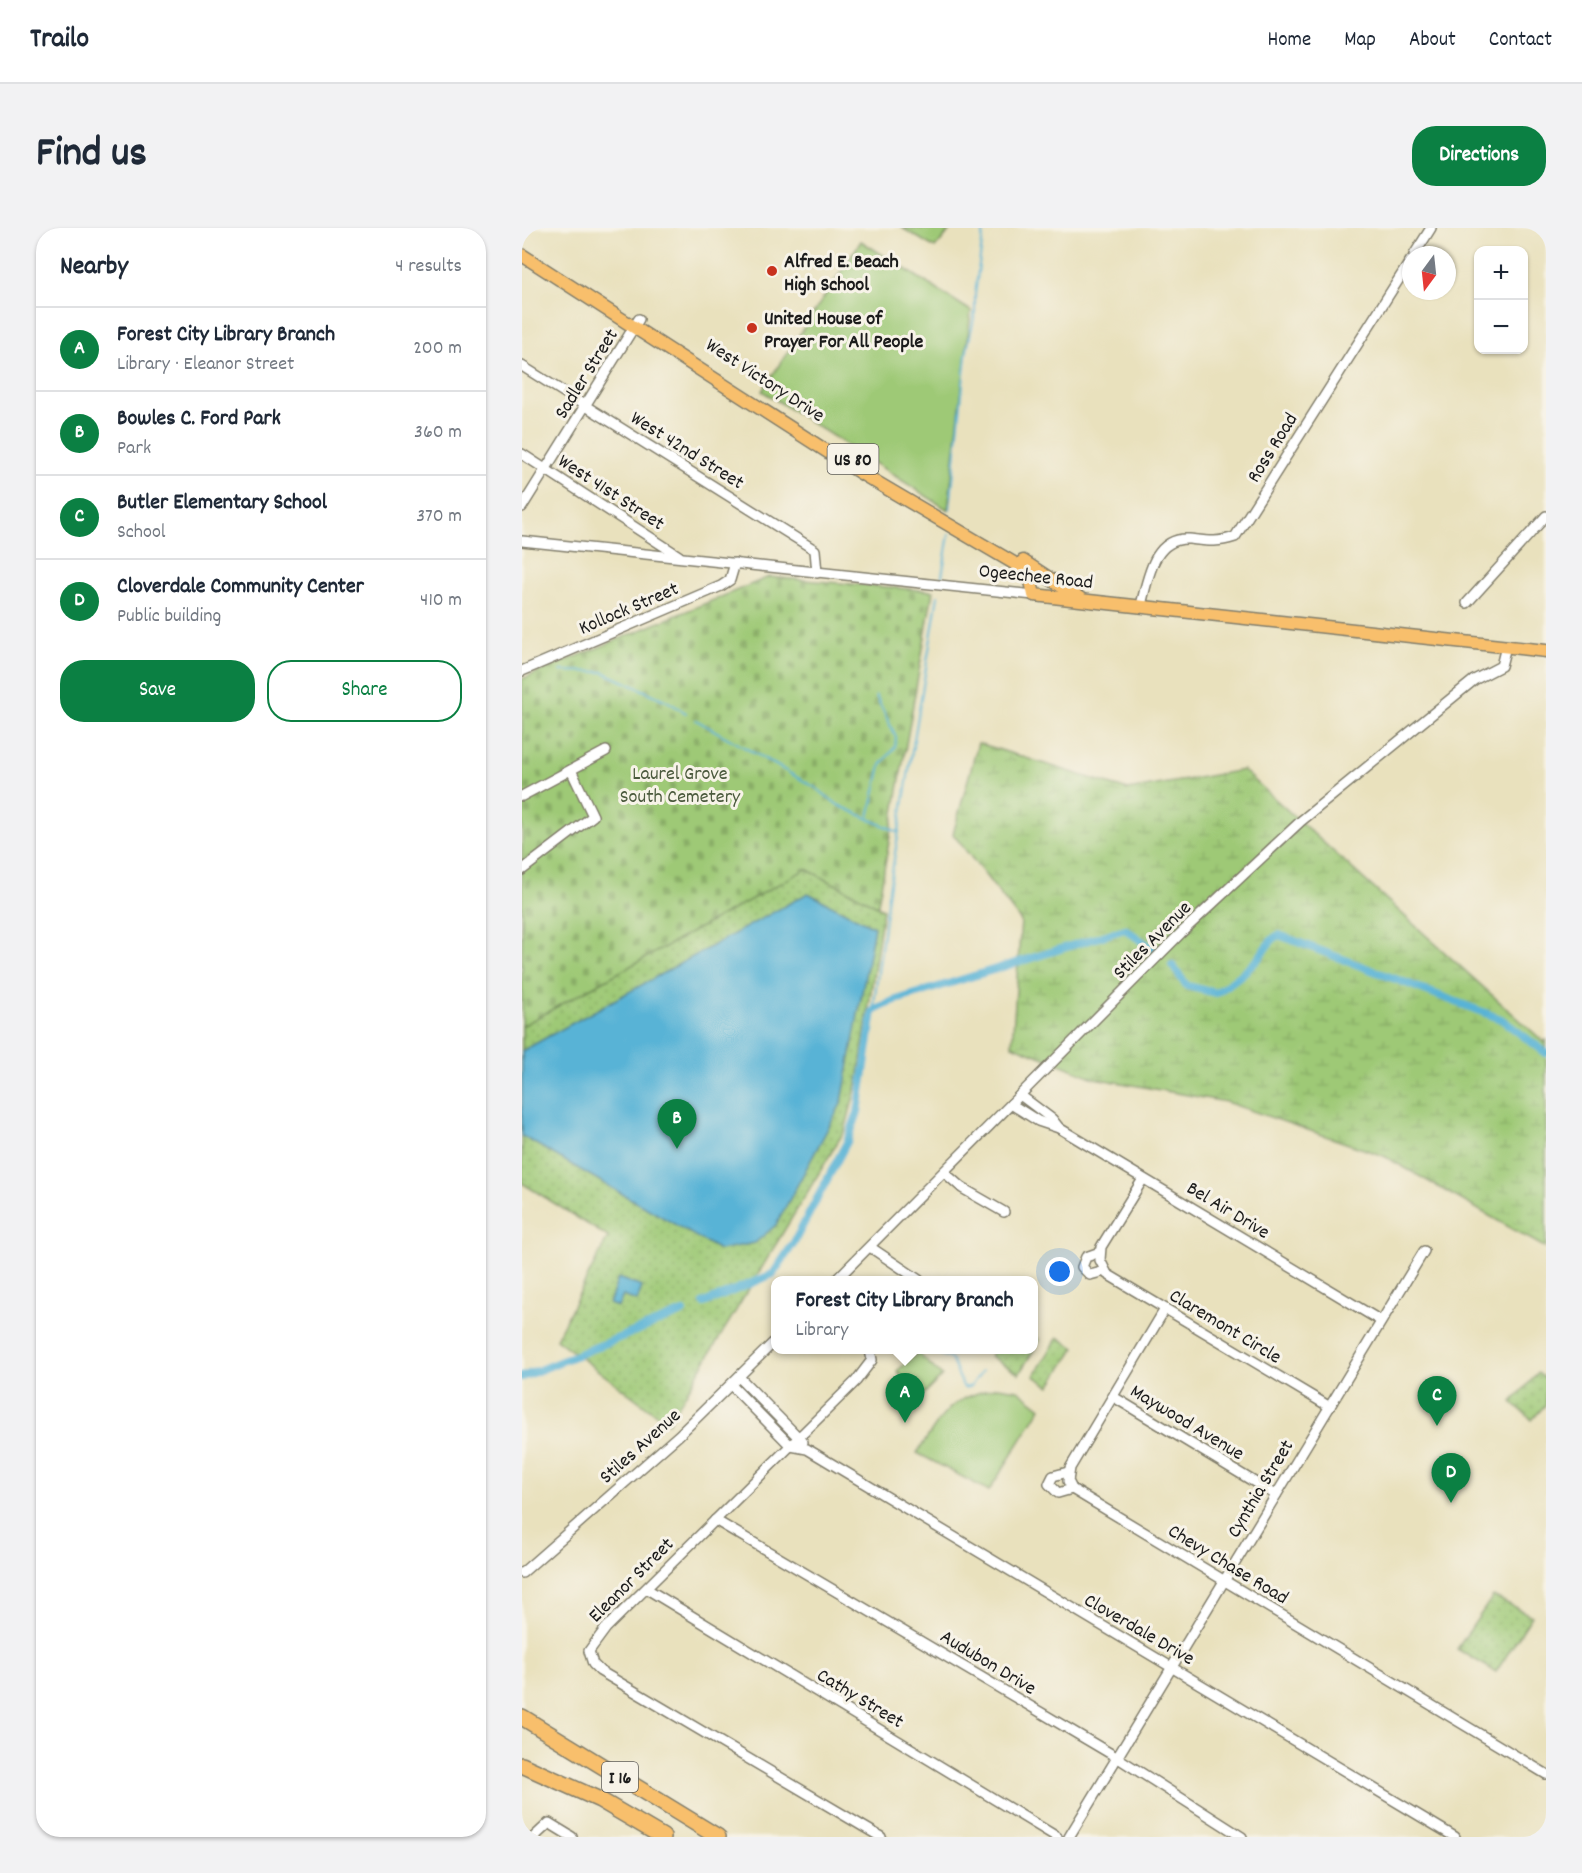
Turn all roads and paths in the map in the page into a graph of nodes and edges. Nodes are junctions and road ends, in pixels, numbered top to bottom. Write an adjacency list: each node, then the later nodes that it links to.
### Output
1 (1431, 228): 3 (street)
2 (522, 246): 6 (main road, West Victory Drive / US 80)
3 (1420, 246)
4 (522, 255): 6 (main road, West Victory Drive / US 80)
5 (1402, 274): 20 (street, Ross Road)
6 (637, 322): 8 (street, Sadler Street); 17 (main road, West Victory Drive / US 80); 18 (main road, West Victory Drive / US 80)
7 (522, 366): 8 (street, West 42nd Street)
8 (585, 406): 10 (street, Sadler Street); 16 (street, West 42nd Street)
9 (522, 454): 10 (street, West 41st Street)
10 (546, 469): 11 (street, Sadler Street); 14 (street, West 41st Street)
11 (522, 507)
12 (1546, 516): 19 (street)
13 (522, 541): 14 (street, Ogeechee Road)
14 (681, 557): 15 (street, Ogeechee Road)
15 (735, 563): 16 (street, Ogeechee Road); 23 (street, Kollock Street)
16 (817, 573): 17 (street, Ogeechee Road)
17 (1034, 595): 18 (main road, Ogeechee Road / US 80)
18 (1082, 600): 20 (main road, Ogeechee Road / US 80)
19 (1467, 603)
20 (1141, 605): 21 (main road, Ogeechee Road / US 80)
21 (1506, 646): 22 (main road, Ogeechee Road / US 80); 28 (street, Stiles Avenue)
22 (1546, 651)
23 (522, 671)
24 (606, 751): 25 (street)
25 (571, 770): 26 (street); 27 (street)
26 (522, 796)
27 (522, 870)
28 (1020, 1095): 29 (street, Stiles Avenue); 30 (street, Bel Air Drive)
29 (1011, 1104): 30 (street, Bel Air Drive); 31 (street, Stiles Avenue)
30 (1059, 1128): 32 (street, Bel Air Drive)
31 (945, 1173): 33 (street); 34 (street, Stiles Avenue)
32 (1143, 1179): 36 (street, Claremont Circle); 41 (street, Bel Air Drive)
33 (1004, 1212)
34 (870, 1247): 38 (street, Stiles Avenue); 39 (street)
35 (1424, 1251): 41 (street, Cynthia Street)
36 (1100, 1252): 37 (street); 37 (street, Claremont Circle)
37 (1105, 1271): 40 (street, Claremont Circle)
38 (841, 1276)
39 (912, 1276)
40 (1165, 1309): 46 (street); 47 (street, Claremont Circle)
41 (1381, 1321): 47 (street, Cynthia Street)
42 (771, 1345): 44 (street, Stiles Avenue)
43 (872, 1354): 48 (street, Eleanor Street)
44 (740, 1377): 45 (street, Stiles Avenue); 48 (street, Cloverdale Drive)
45 (731, 1385): 49 (street); 55 (street, Stiles Avenue)
46 (1112, 1396): 51 (street); 53 (street, Maywood Avenue)
47 (1330, 1407): 53 (street, Cynthia Street)
48 (800, 1437): 49 (street, Eleanor Street); 50 (street, Cloverdale Drive)
49 (792, 1446): 50 (street, Cloverdale Drive); 54 (street, Eleanor Street)
50 (807, 1449): 58 (street, Cloverdale Drive)
51 (1068, 1472): 52 (street); 52 (street, Chevy Chase Road)
52 (1072, 1489): 56 (street, Chevy Chase Road)
53 (1276, 1495): 56 (street, Cynthia Street)
54 (715, 1520): 57 (street, Eleanor Street); 60 (street, Audubon Drive)
55 (522, 1573)
56 (1223, 1582): 58 (street, Cynthia Street); 62 (street, Chevy Chase Road)
57 (647, 1589): 67 (street, Eleanor Street); 68 (street, Cathy Street)
58 (1172, 1668): 60 (street, Cynthia Street); 71 (street, Cloverdale Drive)
59 (522, 1717): 66 (highway, I 16)
60 (1119, 1758): 69 (street, Cynthia Street); 70 (street, Audubon Drive)
61 (522, 1765): 65 (highway, I 16)
62 (1546, 1774)
63 (534, 1837): 64 (street)
64 (572, 1837)
65 (663, 1837)
66 (718, 1837)
67 (881, 1837)
68 (1058, 1837)
69 (1069, 1837)
70 (1242, 1837)
71 (1455, 1837)

